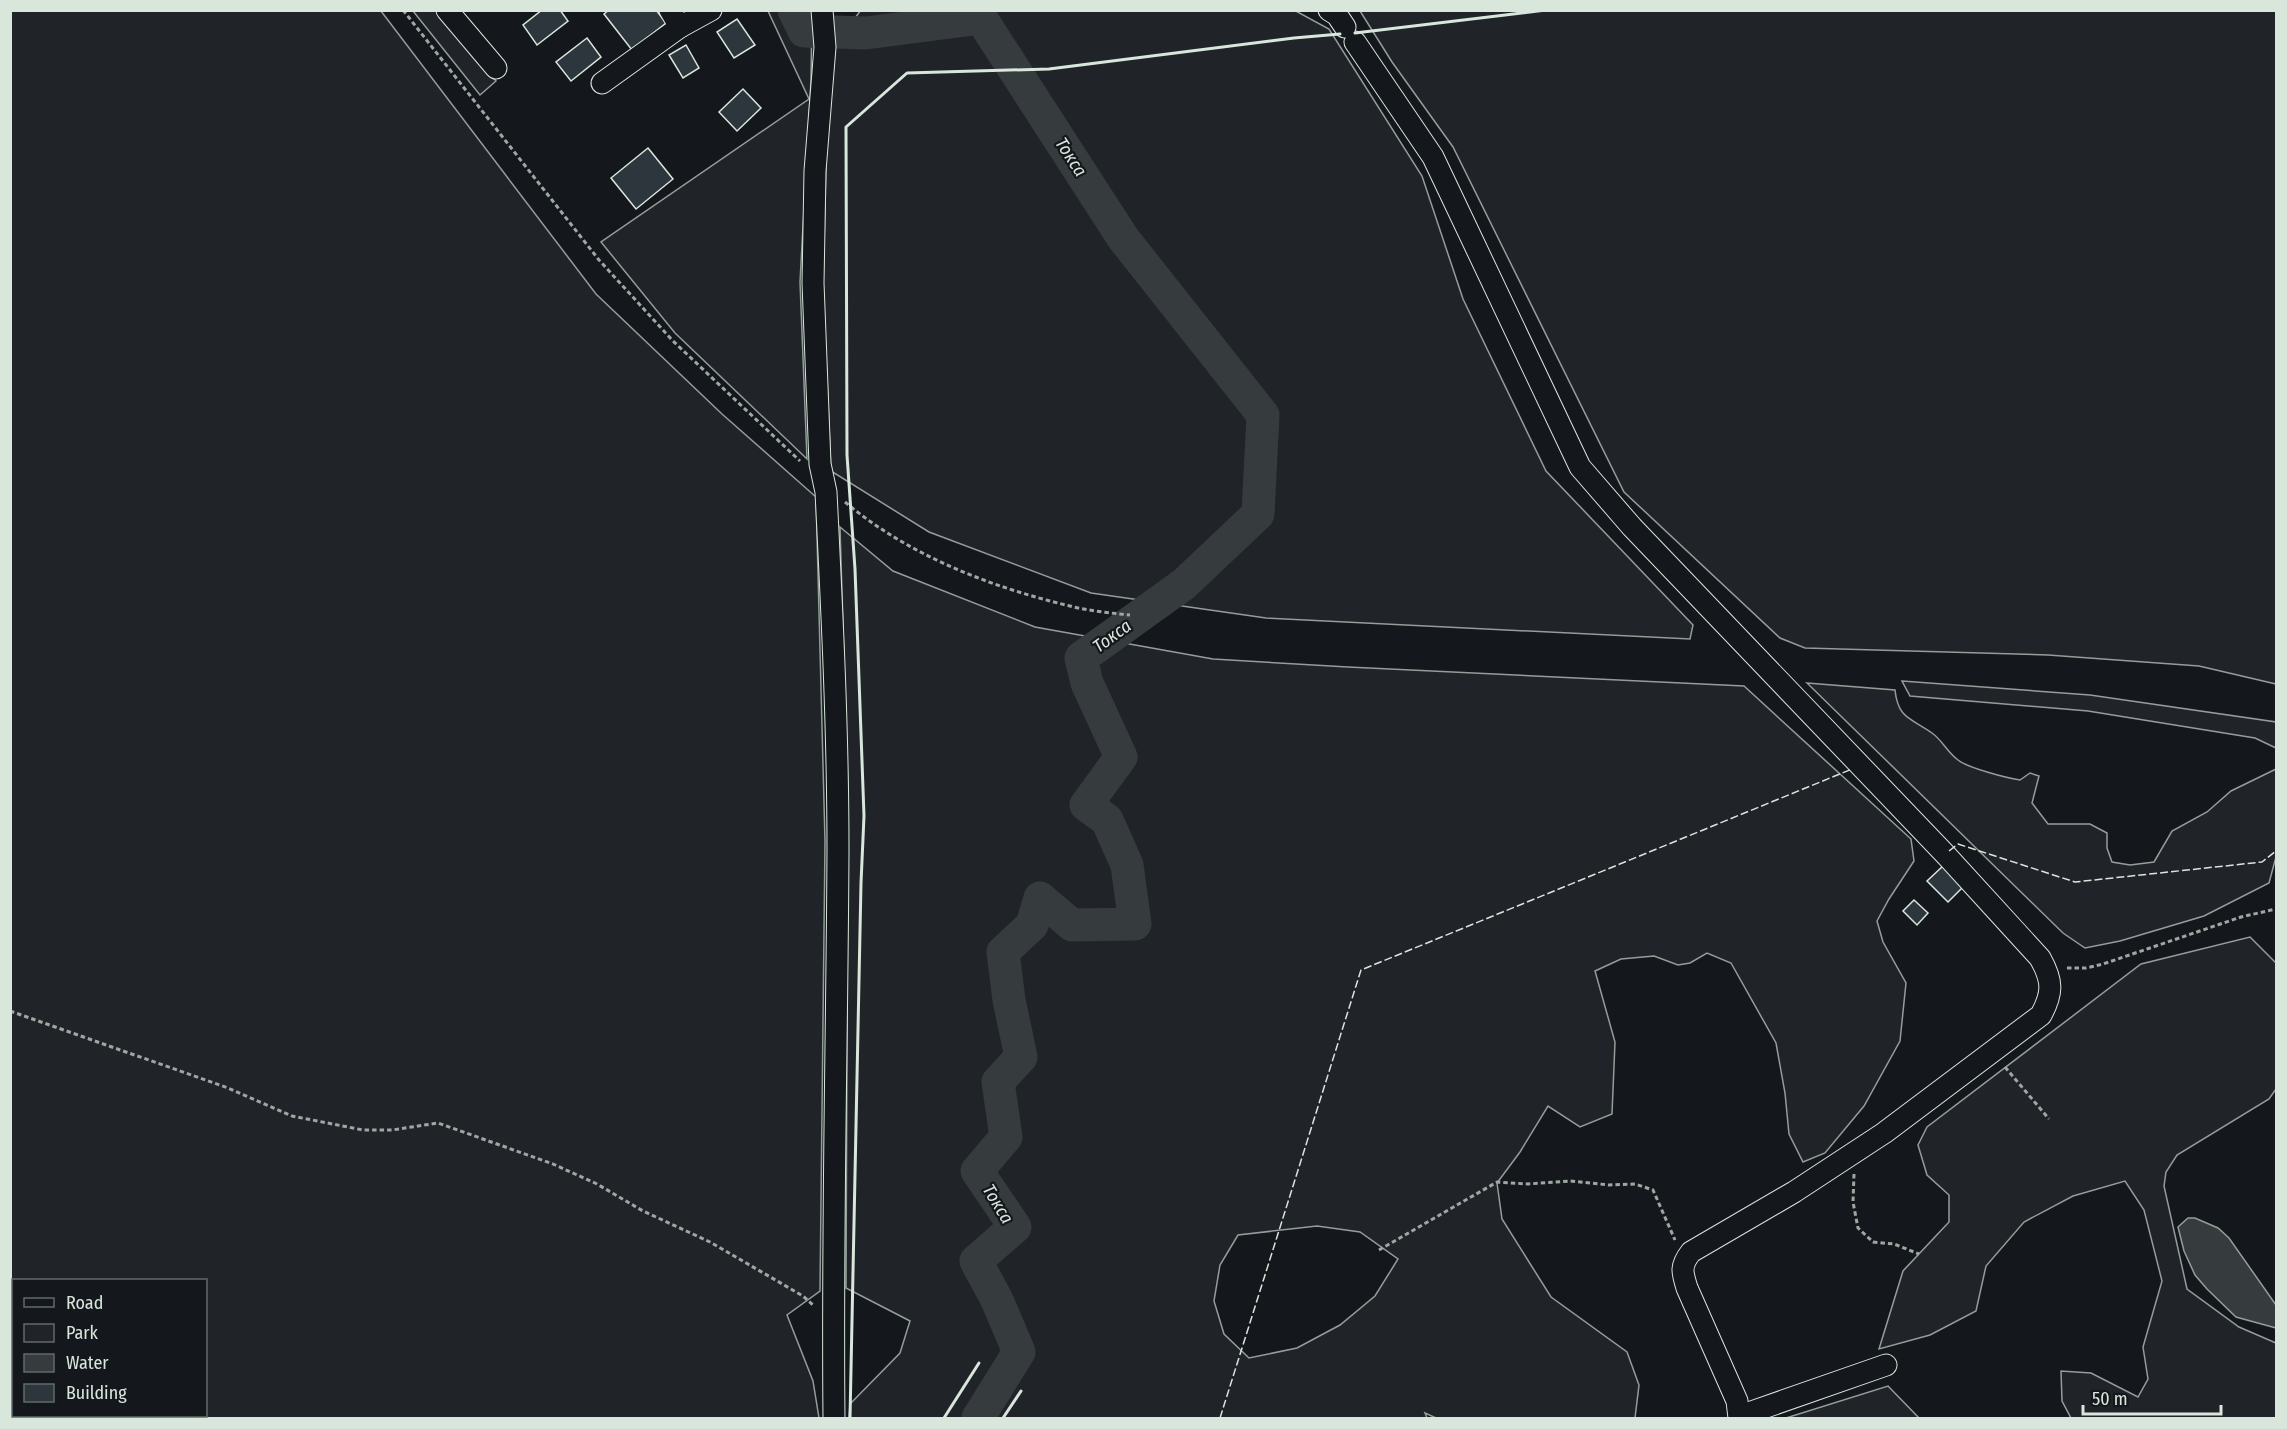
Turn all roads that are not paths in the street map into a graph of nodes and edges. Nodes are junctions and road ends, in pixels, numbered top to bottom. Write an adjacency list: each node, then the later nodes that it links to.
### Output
1 (447, 10): 6 (street)
2 (711, 10): 5 (street)
3 (1329, 10): 9 (street)
4 (822, 17): 10 (street)
5 (675, 19): 7 (street)
6 (496, 68)
7 (602, 83)
8 (1886, 1365): 9 (street)
9 (1740, 1418)
10 (834, 1419)

